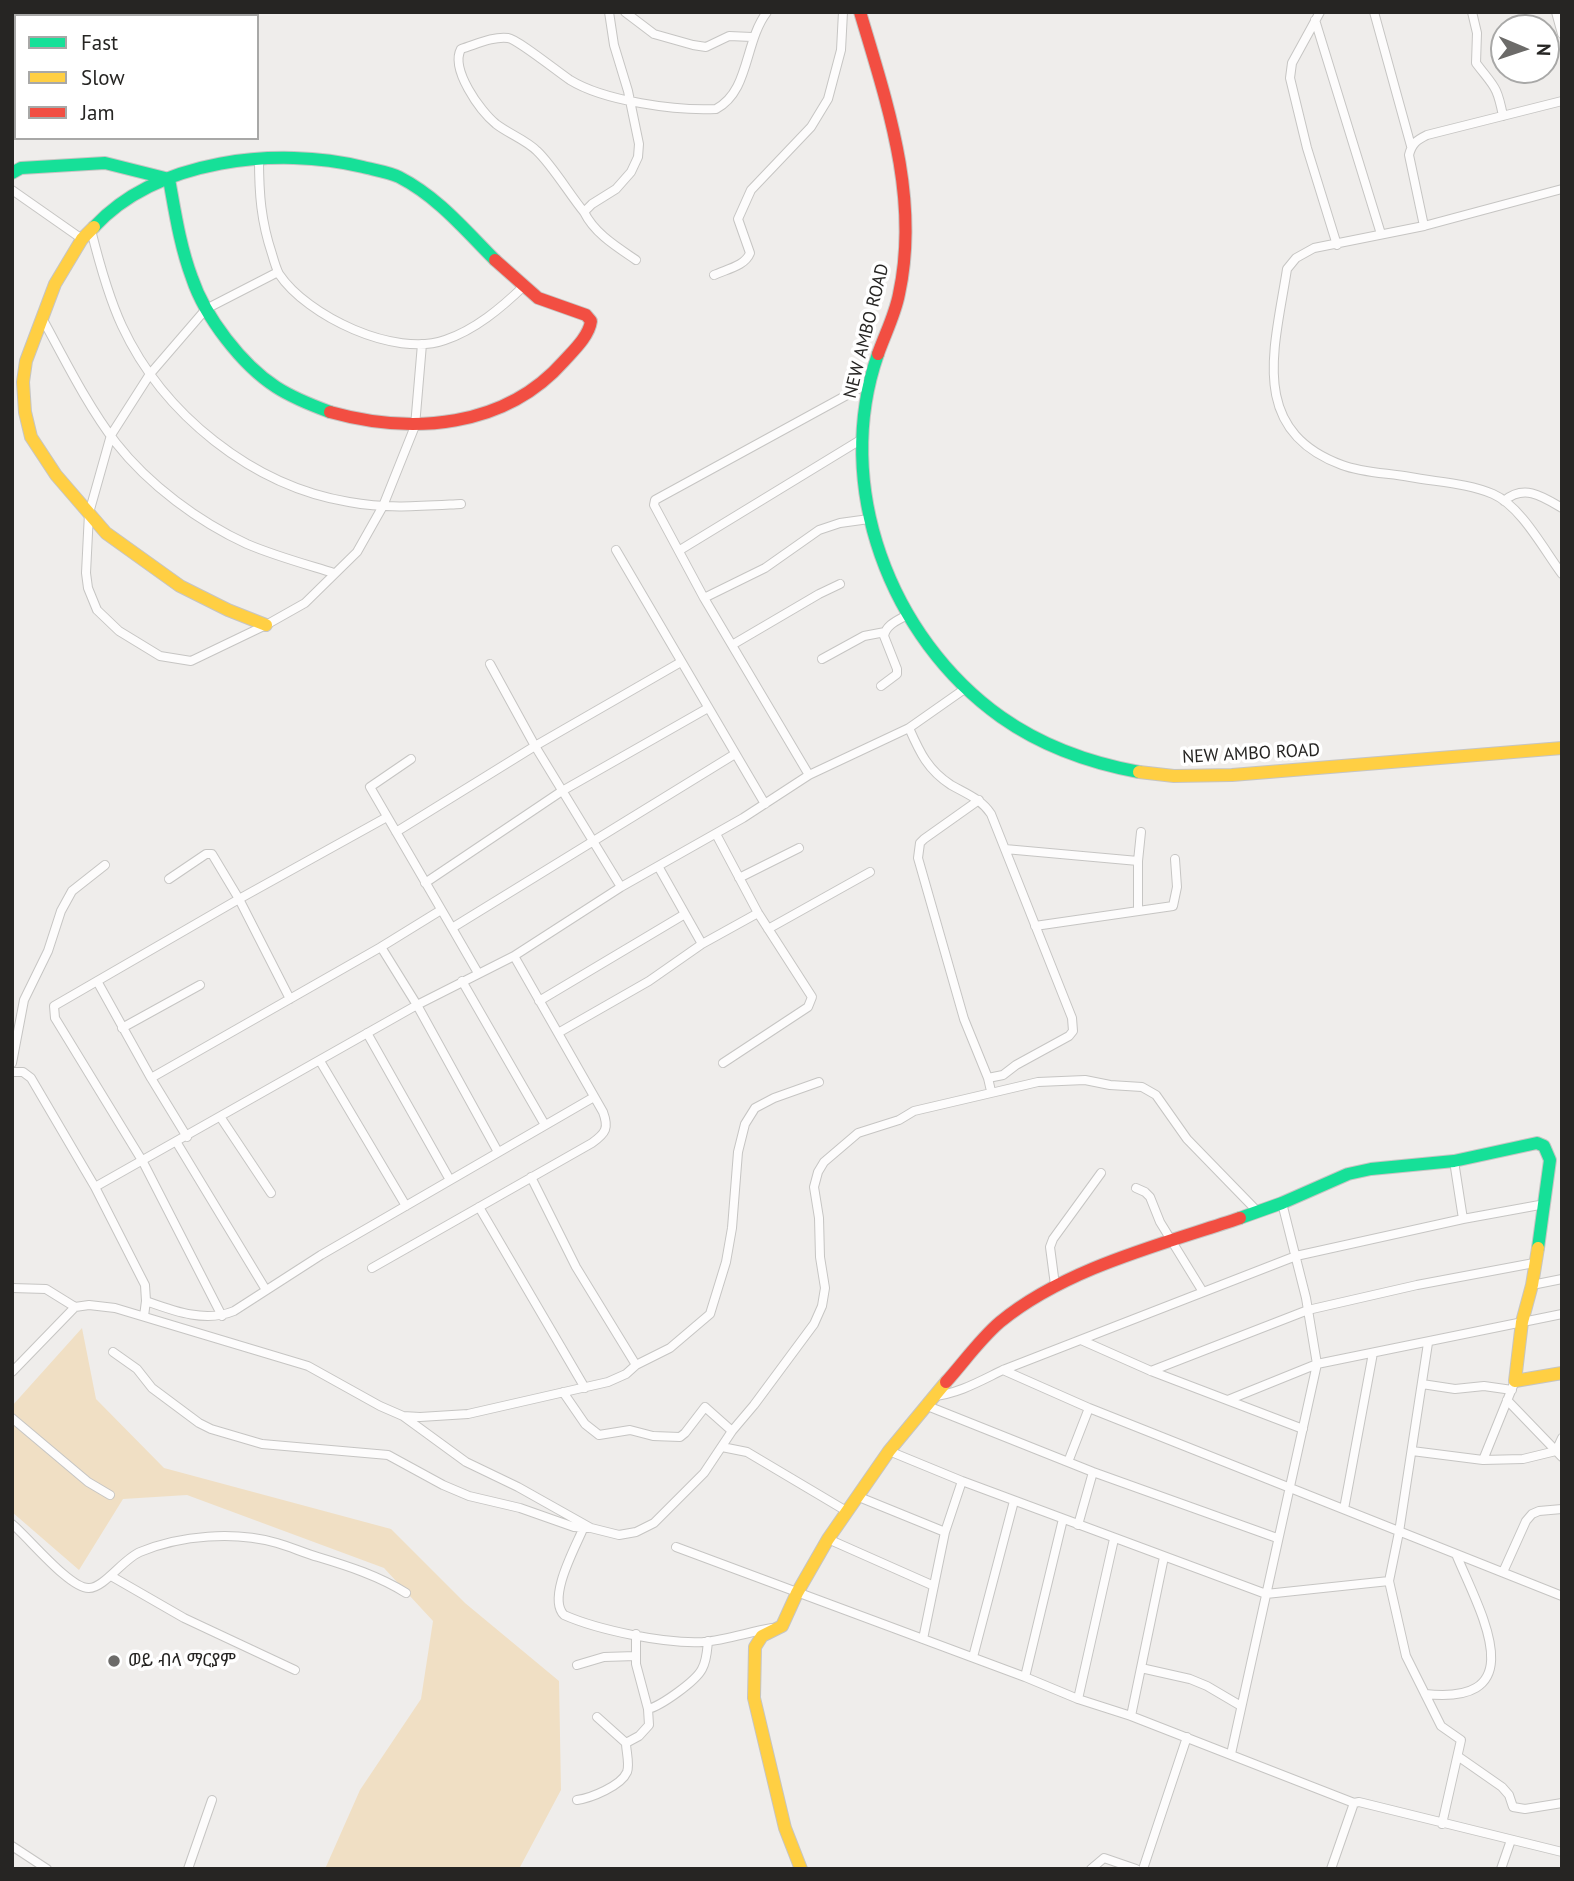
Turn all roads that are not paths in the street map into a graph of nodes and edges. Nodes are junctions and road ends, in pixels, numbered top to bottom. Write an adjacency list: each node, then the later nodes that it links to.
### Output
1 (609, 12): 11 (street)
2 (625, 12): 9 (street)
3 (767, 12): 9 (street)
4 (843, 12): 26 (street)
5 (860, 12): 32 (street, NEW AMBO ROAD)
6 (1374, 12): 13 (street)
7 (1472, 12): 12 (street)
8 (1318, 16): 21 (street); 23 (street)
9 (752, 37): 11 (street)
10 (1562, 100): 12 (street)
11 (630, 101): 19 (street); 19 (street)
12 (1503, 116): 13 (street)
13 (1411, 146): 20 (street)
14 (259, 159): 16 (street); 25 (street); 27 (street)
15 (12, 173): 16 (street)
16 (169, 179): 22 (street); 28 (street)
17 (1562, 189): 20 (street)
18 (12, 190): 22 (street)
19 (584, 212): 24 (street)
20 (1424, 226): 21 (street)
21 (1381, 234): 23 (street)
22 (86, 235): 29 (street); 31 (street)
23 (1337, 245): 36 (street)
24 (636, 261)
25 (278, 272): 28 (street); 30 (street)
26 (715, 275)
27 (524, 286): 30 (street); 33 (street)
28 (206, 309): 31 (street); 33 (street)
29 (42, 318): 34 (street); 40 (street)
30 (422, 344): 33 (street)
31 (150, 374): 34 (street); 38 (street)
32 (869, 383): 35 (street, NEW AMBO ROAD); 43 (street)
33 (415, 426): 38 (street)
34 (111, 435): 40 (street); 44 (street)
35 (862, 439): 41 (street, NEW AMBO ROAD); 43 (street)
36 (1504, 501): 39 (street); 45 (street)
37 (461, 504): 38 (street)
38 (383, 506): 44 (street)
39 (1562, 508)
40 (89, 513): 49 (street); 49 (street)
41 (869, 519): 47 (street); 48 (street, NEW AMBO ROAD)
42 (616, 550): 53 (street)
43 (680, 550): 47 (street)
44 (334, 573): 49 (street)
45 (1562, 574)
46 (840, 584): 51 (street)
47 (704, 597): 51 (street)
48 (909, 614): 50 (street); 56 (street, NEW AMBO ROAD)
49 (266, 625)
50 (885, 632): 52 (street); 55 (street)
51 (732, 645): 63 (street)
52 (822, 659)
53 (681, 662): 57 (street); 59 (street)
54 (490, 664): 59 (street)
55 (881, 687)
56 (966, 688): 58 (street); 60 (street, NEW AMBO ROAD)
57 (708, 708): 61 (street); 64 (street)
58 (909, 728): 63 (street); 65 (street)
59 (535, 746): 64 (street); 68 (street)
60 (1562, 748)
61 (735, 754): 66 (street); 71 (street)
62 (411, 760): 67 (street)
63 (809, 775): 66 (street)
64 (562, 791): 71 (street); 81 (street)
65 (979, 800): 73 (street); 109 (street)
66 (765, 804): 70 (street)
67 (387, 817): 68 (street); 83 (street)
68 (396, 832): 81 (street)
69 (1141, 832): 75 (street)
70 (716, 834): 77 (street); 79 (street)
71 (592, 841): 82 (street); 89 (street)
72 (799, 848): 79 (street)
73 (1005, 849): 75 (street); 88 (street)
74 (1175, 859): 85 (street)
75 (1138, 861): 85 (street)
76 (105, 864): 105 (street)
77 (658, 866): 82 (street); 87 (street)
78 (870, 872): 90 (street)
79 (739, 878): 86 (street)
80 (169, 879): 83 (street)
81 (425, 883): 84 (street)
82 (621, 887): 93 (street)
83 (239, 899): 95 (street); 98 (street)
84 (441, 910): 89 (street); 92 (street)
85 (1138, 910): 88 (street)
86 (758, 913): 90 (street); 91 (street)
87 (685, 914): 91 (street); 99 (street)
88 (1035, 926): 109 (street)
89 (452, 928): 94 (street)
90 (768, 929): 106 (street)
91 (702, 944): 103 (street)
92 (381, 947): 98 (street); 100 (street)
93 (514, 956): 94 (street); 99 (street)
94 (478, 973): 96 (street)
95 (97, 981): 101 (street); 119 (street)
96 (462, 981): 100 (street); 114 (street)
97 (200, 985): 101 (street)
98 (290, 999): 108 (street)
99 (539, 1000): 103 (street)
100 (417, 1005): 102 (street); 117 (street)
101 (122, 1028): 108 (street)
102 (367, 1033): 104 (street); 122 (street)
103 (558, 1033): 112 (street)
104 (320, 1061): 113 (street); 128 (street)
105 (12, 1063)
106 (723, 1063)
107 (12, 1072): 123 (street)
108 (150, 1078): 115 (street)
109 (988, 1078): 111 (street)
110 (819, 1082): 154 (street)
111 (991, 1091): 130 (street); 170 (street)
112 (594, 1097): 114 (street); 121 (street)
113 (222, 1118): 115 (street); 125 (street)
114 (545, 1125): 117 (street)
115 (187, 1137): 116 (street)
116 (177, 1143): 119 (street); 140 (street)
117 (498, 1152): 122 (street)
118 (1454, 1161): 126 (street); 127 (street); 131 (street)
119 (143, 1162): 123 (street); 147 (street)
120 (1101, 1174): 137 (street)
121 (531, 1177): 129 (street); 154 (street)
122 (450, 1180): 128 (street)
123 (95, 1188): 142 (street)
124 (1136, 1188): 132 (street)
125 (271, 1193)
126 (1282, 1203): 130 (street); 133 (street)
127 (1545, 1203): 131 (street); 134 (street)
128 (406, 1206): 140 (street)
129 (479, 1207): 135 (street); 161 (street)
130 (1258, 1212): 132 (street)
131 (1463, 1219): 133 (street)
132 (1171, 1241): 137 (street); 141 (street)
133 (1296, 1256): 141 (street); 144 (street)
134 (1534, 1263): 138 (street); 144 (street)
135 (372, 1268)
136 (1562, 1279): 138 (street)
137 (1055, 1285): 164 (street)
138 (1532, 1285): 148 (street)
139 (12, 1288): 143 (street)
140 (266, 1290): 147 (street)
141 (1203, 1293): 149 (street)
142 (146, 1301): 146 (street); 147 (street)
143 (75, 1307): 146 (street); 157 (street)
144 (1308, 1310): 153 (street); 156 (street)
145 (1562, 1314): 148 (street)
146 (144, 1316): 167 (street)
147 (222, 1316)
148 (1522, 1322): 150 (street); 160 (street)
149 (1081, 1340): 155 (street); 156 (street)
150 (1428, 1343): 152 (street); 159 (street)
151 (113, 1352): 190 (street)
152 (1373, 1353): 153 (street); 184 (street)
153 (1317, 1364): 165 (street); 169 (street)
154 (636, 1365): 161 (street)
155 (1003, 1370): 164 (street); 166 (street)
156 (1151, 1371): 165 (street)
157 (12, 1373)
158 (1562, 1373): 160 (street)
159 (1422, 1384): 160 (street); 174 (street)
160 (1513, 1385): 163 (street)
161 (585, 1388): 162 (street)
162 (563, 1392): 167 (street); 170 (street)
163 (1507, 1399): 175 (street); 176 (street)
164 (929, 1400): 173 (street); 177 (street)
165 (1228, 1401): 169 (street)
166 (1089, 1408): 177 (street); 180 (street)
167 (403, 1416): 190 (street)
168 (12, 1418): 181 (street)
169 (1303, 1429): 180 (street)
170 (732, 1431): 172 (street)
171 (1562, 1438): 175 (street)
172 (722, 1447): 186 (street); 190 (street)
173 (889, 1451): 179 (street); 182 (street)
174 (1412, 1451): 176 (street); 192 (street)
175 (1559, 1454): 176 (street)
176 (1483, 1460)
177 (1068, 1462): 178 (street)
178 (1093, 1472): 189 (street); 193 (street)
179 (962, 1481): 183 (street); 191 (street)
180 (1290, 1487): 184 (street); 193 (street)
181 (110, 1495)
182 (859, 1497): 186 (street); 191 (street)
183 (1014, 1501): 187 (street); 212 (street)
184 (1344, 1509): 192 (street)
185 (1562, 1509): 199 (street)
186 (848, 1512): 194 (street)
187 (1063, 1520): 189 (street); 216 (street)
188 (12, 1524): 200 (street)
189 (1078, 1525): 195 (street)
190 (587, 1528): 208 (street)
191 (945, 1532): 202 (street)
192 (1399, 1532): 197 (street); 201 (street)
193 (1277, 1538): 205 (street)
194 (828, 1539): 202 (street); 203 (street)
195 (1114, 1539): 198 (street); 218 (street)
196 (676, 1547): 203 (street)
197 (1456, 1554): 199 (street); 217 (street)
198 (1164, 1558): 205 (street); 214 (street)
199 (1503, 1573): 206 (street)
200 (111, 1576): 204 (street); 215 (street)
201 (1389, 1581): 205 (street); 217 (street)
202 (934, 1586): 209 (street)
203 (797, 1592): 207 (street); 209 (street)
204 (406, 1593)
205 (1266, 1594): 219 (street)
206 (1562, 1596)
207 (782, 1626): 210 (street); 237 (street)
208 (636, 1634): 210 (street); 211 (street)
209 (923, 1639): 212 (street)
210 (708, 1641): 220 (street)
211 (636, 1656): 213 (street); 220 (street)
212 (972, 1657): 216 (street)
213 (577, 1665)
214 (1141, 1668): 219 (street); 221 (street)
215 (295, 1670)
216 (1026, 1677): 218 (street)
217 (1426, 1694): 226 (street)
218 (1078, 1699): 221 (street)
219 (1241, 1706): 225 (street)
220 (648, 1709): 224 (street)
221 (1131, 1716): 223 (street)
222 (597, 1717): 224 (street)
223 (1187, 1737): 225 (street); 240 (street)
224 (626, 1743): 228 (street)
225 (1231, 1754): 229 (street)
226 (1459, 1757): 230 (street); 231 (street)
227 (212, 1800): 236 (street)
228 (577, 1800)
229 (1354, 1803): 231 (street); 241 (street)
230 (1562, 1803)
231 (1442, 1824): 232 (street)
232 (1511, 1840): 234 (street); 242 (street)
233 (12, 1846): 235 (street)
234 (1562, 1852)
235 (47, 1869)
236 (188, 1869)
237 (801, 1869)
238 (1091, 1869): 239 (street)
239 (1136, 1869)
240 (1143, 1869)
241 (1331, 1869)
242 (1501, 1869)

